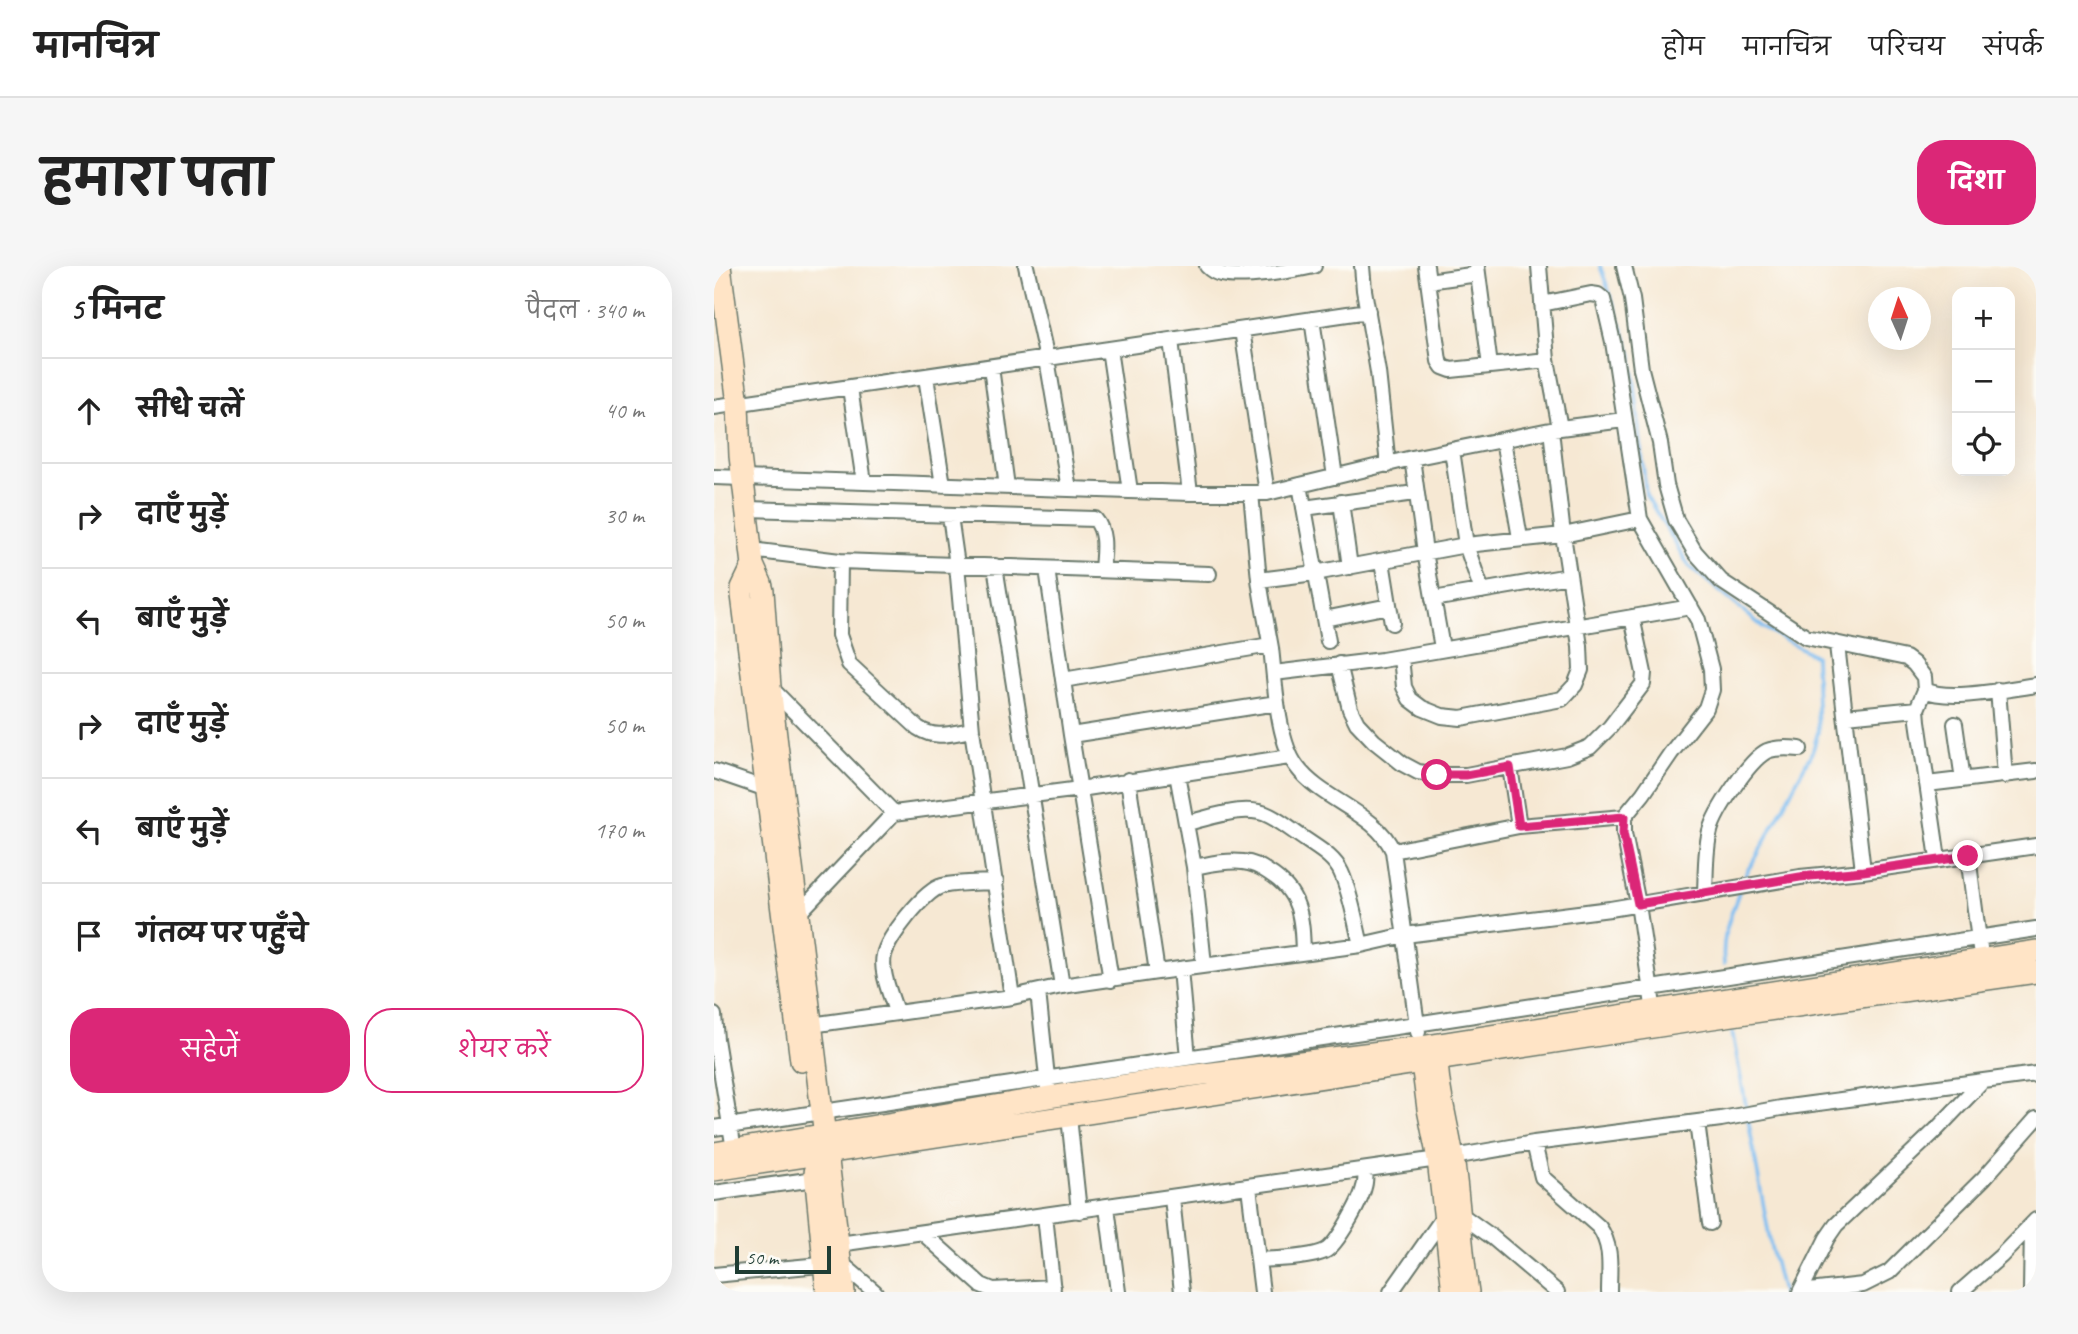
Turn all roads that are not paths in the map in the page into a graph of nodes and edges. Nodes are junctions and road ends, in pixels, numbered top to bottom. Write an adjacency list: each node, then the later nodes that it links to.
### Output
1 (720, 266): 22 (street)
2 (1026, 266): 16 (street)
3 (1207, 266): 4 (street)
4 (1314, 266)
5 (1362, 266): 11 (street)
6 (1539, 266): 10 (street)
7 (1624, 266): 74 (street)
8 (1477, 270): 9 (street); 18 (street)
9 (1427, 273): 18 (street)
10 (1542, 304): 17 (street); 24 (street)
11 (1368, 311): 12 (street); 29 (street)
12 (1312, 319): 13 (street); 31 (street)
13 (1242, 330): 14 (street); 40 (street)
14 (1171, 340): 15 (street); 39 (street)
15 (1109, 349): 16 (street); 38 (street)
16 (1047, 359): 19 (street); 37 (street)
17 (1547, 360): 18 (street); 25 (street)
18 (1490, 366)
19 (991, 367): 20 (street); 36 (street)
20 (926, 377): 21 (street); 34 (street)
21 (850, 388): 22 (street); 33 (street)
22 (738, 404): 23 (street); 32 (street)
23 (714, 407)
24 (1624, 420): 25 (street); 47 (street)
25 (1555, 429): 26 (street); 48 (street)
26 (1503, 440): 27 (street); 49 (street)
27 (1452, 450): 28 (street); 50 (street)
28 (1412, 458): 29 (street); 41 (street)
29 (1388, 465): 31 (street)
30 (714, 477): 32 (street)
31 (1335, 477): 35 (street)
32 (742, 478): 33 (street); 45 (street)
33 (864, 482): 34 (street)
34 (943, 485): 36 (street)
35 (1300, 485): 40 (street); 44 (street)
36 (1007, 487): 37 (street)
37 (1069, 489): 38 (street)
38 (1130, 491): 39 (street)
39 (1190, 493): 42 (street)
40 (1267, 493): 42 (street)
41 (1415, 493): 43 (street); 51 (street)
42 (1251, 494): 63 (street)
43 (1341, 502): 44 (street); 57 (street)
44 (1304, 508): 60 (street)
45 (748, 509): 46 (street); 52 (street)
46 (950, 516): 55 (street); 59 (street)
47 (1640, 519): 48 (street); 67 (street)
48 (1563, 534): 49 (street); 62 (street)
49 (1520, 538): 50 (street)
50 (1466, 545): 51 (street); 64 (street)
51 (1425, 552): 54 (street); 65 (street)
52 (752, 557): 53 (street); 81 (street); 101 (street)
53 (840, 561): 55 (street); 88 (street)
54 (1382, 561): 57 (street); 66 (street)
55 (957, 565): 56 (street); 88 (street)
56 (995, 566): 58 (street); 102 (street)
57 (1350, 567): 60 (street)
58 (1047, 569): 59 (street); 79 (street)
59 (1102, 570): 61 (street)
60 (1315, 573): 63 (street); 69 (street)
61 (1209, 574)
62 (1569, 576): 64 (street); 71 (street)
63 (1259, 580): 73 (street)
64 (1482, 591): 65 (street)
65 (1433, 600): 75 (street)
66 (1389, 606): 69 (street); 70 (street)
67 (1691, 607): 68 (street); 105 (street)
68 (1632, 617): 71 (street); 92 (street)
69 (1324, 619): 72 (street)
70 (1392, 623)
71 (1578, 626): 75 (street); 76 (street)
72 (1328, 641)
73 (1270, 645): 78 (street); 79 (street)
74 (1838, 645): 82 (street); 86 (street)
75 (1443, 648): 76 (street)
76 (1401, 657): 77 (street)
77 (1339, 664): 78 (street); 92 (street)
78 (1274, 673): 84 (street)
79 (1063, 680): 89 (street)
80 (2036, 685): 83 (street)
81 (770, 687): 101 (street); 104 (street)
82 (1925, 690): 83 (street); 85 (street)
83 (1997, 691): 96 (street)
84 (1277, 703): 89 (street); 91 (street)
85 (1917, 709): 86 (street); 99 (street)
86 (1846, 716): 113 (street)
87 (1955, 724): 98 (street)
88 (972, 730): 103 (street)
89 (1071, 734): 100 (street)
90 (1800, 749): 115 (street)
91 (1289, 757): 95 (street); 109 (street)
92 (1510, 767): 107 (street)
93 (714, 771): 101 (street)
94 (2036, 771): 96 (street)
95 (1177, 774): 97 (street); 106 (street)
96 (2005, 776): 98 (street)
97 (1128, 780): 100 (street); 126 (street)
98 (1962, 780): 99 (street)
99 (1927, 783): 111 (street)
100 (1080, 789): 102 (street); 128 (street)
101 (774, 792): 117 (street)
102 (1032, 795): 103 (street); 129 (street)
103 (984, 802): 104 (street); 114 (street)
104 (894, 813): 117 (street)
105 (1624, 817): 107 (street); 116 (street)
106 (1186, 823): 112 (street); 120 (street)
107 (1519, 826): 109 (street)
108 (2036, 846): 110 (street)
109 (1393, 851): 119 (street)
110 (1968, 856): 111 (street); 121 (street)
111 (1938, 859): 113 (street)
112 (1194, 867): 123 (street); 124 (street)
113 (1863, 871): 115 (street)
114 (996, 881): 132 (street); 133 (street)
115 (1705, 892): 116 (street)
116 (1638, 904): 119 (street); 130 (street)
117 (790, 917): 137 (street); 149 (street)
118 (2036, 929): 121 (street)
119 (1405, 935): 120 (street); 136 (street)
120 (1361, 945): 123 (street)
121 (1980, 949): 122 (street); 130 (street); 135 (street)
122 (2036, 951)
123 (1303, 953): 124 (street)
124 (1204, 965): 125 (street)
125 (1180, 969): 126 (street); 140 (street)
126 (1157, 972): 128 (street)
127 (2036, 972): 135 (street)
128 (1111, 980): 129 (street)
129 (1062, 986): 131 (street)
130 (1651, 988): 135 (street); 136 (street)
131 (1038, 992): 132 (street); 143 (street)
132 (1012, 996): 133 (street)
133 (896, 1013): 137 (street)
134 (714, 1015): 138 (street)
135 (1655, 1019): 139 (street)
136 (1416, 1024): 139 (street); 140 (street)
137 (811, 1025): 149 (street)
138 (715, 1039): 147 (street)
139 (1428, 1054): 143 (street); 144 (street); 152 (street)
140 (1188, 1058): 143 (street)
141 (2036, 1074): 142 (street)
142 (1983, 1081): 146 (street); 169 (street)
143 (1048, 1088): 144 (street); 149 (street)
144 (1061, 1118): 149 (street); 160 (street)
145 (2036, 1119): 169 (street)
146 (1697, 1122): 150 (street); 164 (street)
147 (731, 1126): 148 (street); 149 (street); 151 (street)
148 (714, 1128)
149 (817, 1134): 151 (street); 155 (street); 166 (street)
150 (1534, 1143): 152 (street); 181 (street)
151 (728, 1156): 153 (street)
152 (1446, 1158): 154 (street); 161 (street)
153 (714, 1170)
154 (1366, 1170): 156 (street); 167 (street)
155 (815, 1179): 157 (street); 166 (street)
156 (1249, 1187): 158 (street); 167 (street)
157 (714, 1193)
158 (1172, 1198): 159 (street); 175 (street)
159 (1107, 1207): 160 (street); 174 (street)
160 (1079, 1211): 162 (street)
161 (1452, 1214): 177 (street); 178 (street); 179 (street); 180 (street)
162 (1045, 1216): 165 (street); 170 (street)
163 (2034, 1222): 182 (street); 183 (street)
164 (1710, 1223)
165 (923, 1233): 166 (street); 170 (street)
166 (835, 1258): 168 (street); 171 (street); 172 (street); 173 (street)
167 (1260, 1260): 176 (street)
168 (714, 1275)
169 (1866, 1288)
170 (1053, 1289)
171 (827, 1292)
172 (844, 1292)
173 (875, 1292)
174 (1118, 1292)
175 (1182, 1292)
176 (1262, 1292)
177 (1391, 1292)
178 (1453, 1292)
179 (1468, 1292)
180 (1557, 1292)
181 (1609, 1292)
182 (1960, 1292)
183 (2031, 1292)

